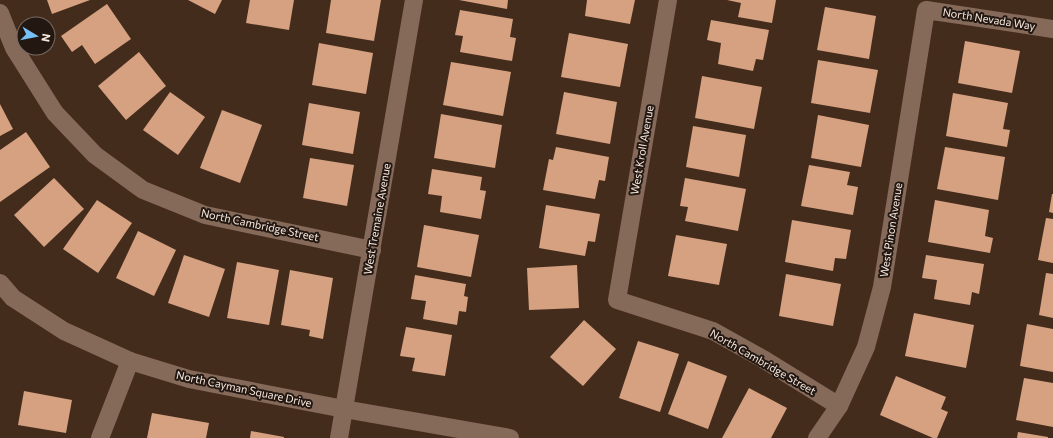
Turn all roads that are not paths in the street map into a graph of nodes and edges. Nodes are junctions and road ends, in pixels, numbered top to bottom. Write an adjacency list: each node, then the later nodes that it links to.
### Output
1 (414, 0): 6 (street, West Tremaine Avenue)
2 (668, 0): 8 (street, West Kroll Avenue)
3 (926, 10): 5 (street, North Nevada Way); 10 (street, West Pinon Avenue)
4 (0, 13): 6 (street, North Cambridge Street)
5 (1053, 29)
6 (372, 250): 11 (street, West Tremaine Avenue)
7 (0, 283): 9 (street, North Cayman Square Drive)
8 (617, 300): 10 (street, North Cambridge Street)
9 (130, 361): 11 (street, North Cayman Square Drive); 12 (street)
10 (839, 406): 15 (street, West Pinon Avenue)
11 (344, 409): 13 (street, West Tremaine Avenue); 14 (street, North Cayman Square Drive)
12 (100, 438)
13 (339, 438)
14 (510, 438)
15 (817, 438)

